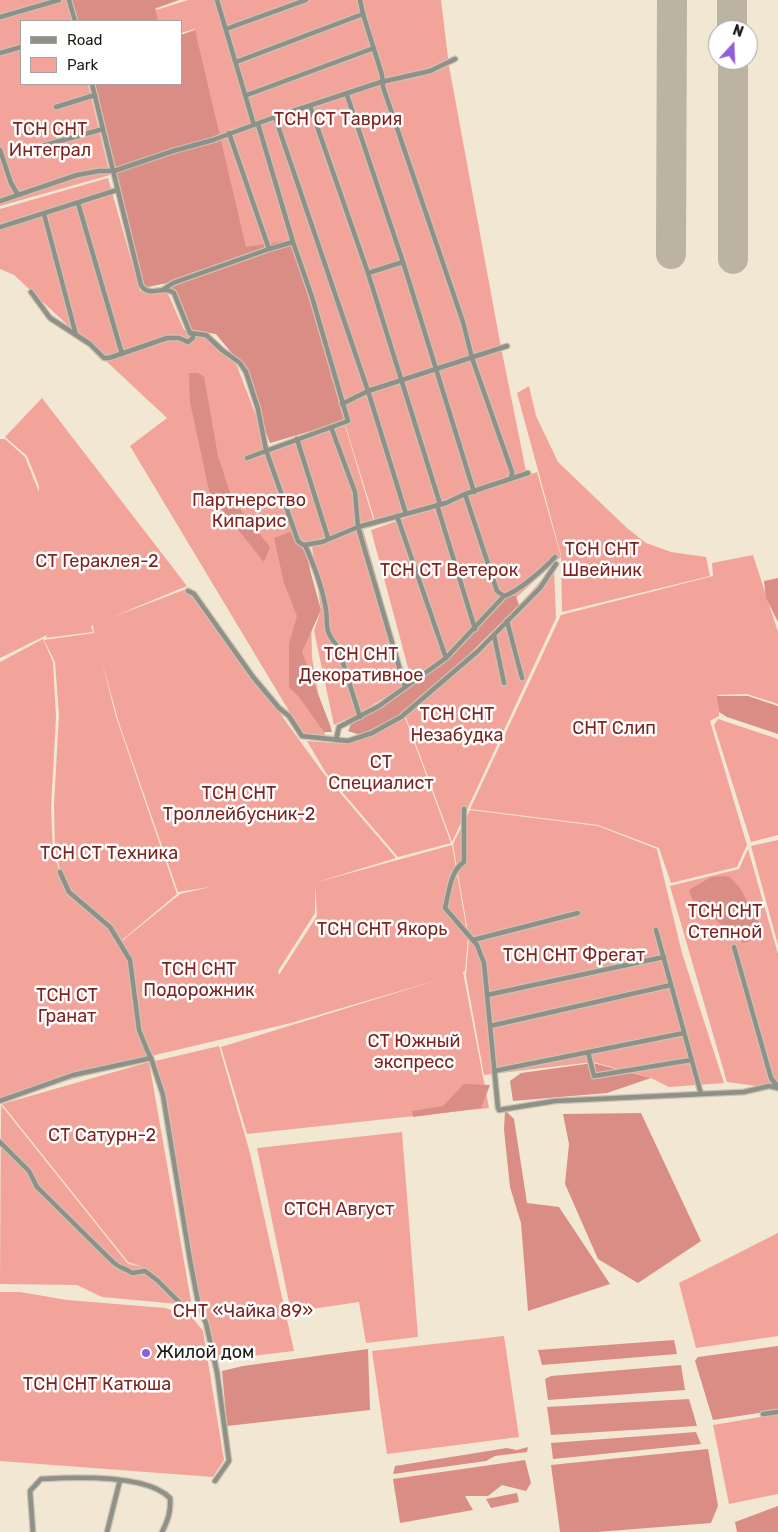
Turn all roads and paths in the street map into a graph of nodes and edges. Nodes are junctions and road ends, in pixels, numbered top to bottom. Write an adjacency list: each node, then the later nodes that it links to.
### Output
1 (59, 0): 8 (street)
2 (69, 0): 9 (street)
3 (217, 0): 10 (street)
4 (306, 0): 6 (street)
5 (360, 0): 7 (street)
6 (292, 2): 10 (street)
7 (362, 14): 12 (street); 15 (street)
8 (0, 17)
9 (75, 20)
10 (226, 29): 15 (street)
11 (20, 47): 13 (street)
12 (374, 48): 16 (street); 19 (street)
13 (0, 53)
14 (455, 59): 16 (street)
15 (236, 62): 19 (street)
16 (382, 82): 20 (street); 46 (street)
17 (92, 85): 18 (street)
18 (94, 95): 22 (street); 25 (street)
19 (246, 95): 24 (street)
20 (347, 95): 21 (street); 38 (street)
21 (310, 106): 23 (street); 39 (street)
22 (56, 107)
23 (275, 117): 24 (street); 49 (street)
24 (256, 125): 26 (street); 36 (street)
25 (104, 129): 28 (street); 29 (street)
26 (229, 133): 29 (street); 37 (street)
27 (0, 150): 31 (street)
28 (24, 151)
29 (114, 171): 30 (street); 31 (street)
30 (117, 190): 33 (street); 40 (street)
31 (18, 195): 32 (street)
32 (0, 201)
33 (78, 203): 34 (street); 45 (street)
34 (44, 214): 35 (street); 43 (street)
35 (0, 228)
36 (293, 242): 37 (street); 50 (street)
37 (269, 249): 40 (street)
38 (403, 262): 39 (street); 47 (street)
39 (368, 273): 48 (street)
40 (164, 289): 42 (street)
41 (31, 292): 43 (street)
42 (190, 333): 45 (street); 53 (street)
43 (76, 334): 45 (street)
44 (507, 346): 46 (street)
45 (122, 354)
46 (472, 358): 47 (street); 56 (street)
47 (435, 370): 48 (street); 57 (street)
48 (401, 380): 49 (street); 59 (street)
49 (368, 391): 50 (street); 60 (street)
50 (342, 404): 51 (street)
51 (331, 427): 52 (street); 62 (street)
52 (297, 439): 53 (street); 63 (street)
53 (266, 450): 54 (street); 64 (street)
54 (247, 458)
55 (528, 473): 56 (street)
56 (511, 479): 57 (street)
57 (474, 492): 58 (street)
58 (465, 494): 59 (street); 68 (street)
59 (438, 505): 60 (street); 70 (street)
60 (406, 514): 61 (street)
61 (397, 516): 62 (street); 72 (street)
62 (358, 527): 63 (street); 75 (street)
63 (328, 538): 64 (street)
64 (305, 545): 76 (street)
65 (555, 557): 68 (street)
66 (556, 564): 69 (street)
67 (188, 591): 77 (street)
68 (504, 596): 70 (street)
69 (507, 621): 71 (street); 73 (street)
70 (475, 629): 72 (street)
71 (494, 635): 74 (street); 77 (street)
72 (446, 658): 75 (street)
73 (522, 678)
74 (504, 683)
75 (405, 687): 76 (street)
76 (360, 717): 77 (street)
77 (336, 740)
78 (464, 809): 82 (street)
79 (60, 872): 90 (street)
80 (578, 913): 82 (street)
81 (656, 930): 84 (street)
82 (473, 940): 86 (street)
83 (734, 947): 94 (street)
84 (664, 957): 85 (street); 86 (street)
85 (671, 985): 87 (street); 88 (street)
86 (487, 995): 87 (street)
87 (490, 1026): 92 (street)
88 (684, 1033): 89 (street); 91 (street)
89 (588, 1052): 91 (street); 92 (street)
90 (151, 1058): 97 (street); 103 (street)
91 (691, 1060): 96 (street)
92 (494, 1071): 96 (street)
93 (778, 1077): 94 (street)
94 (771, 1078): 95 (street)
95 (778, 1087): 96 (street)
96 (701, 1094)
97 (0, 1101)
98 (0, 1142): 99 (street)
99 (185, 1308)
100 (778, 1412): 101 (street)
101 (763, 1414)
102 (120, 1480): 104 (street); 105 (street); 106 (street)
103 (215, 1482)
104 (33, 1532)
105 (107, 1532)
106 (162, 1532)

